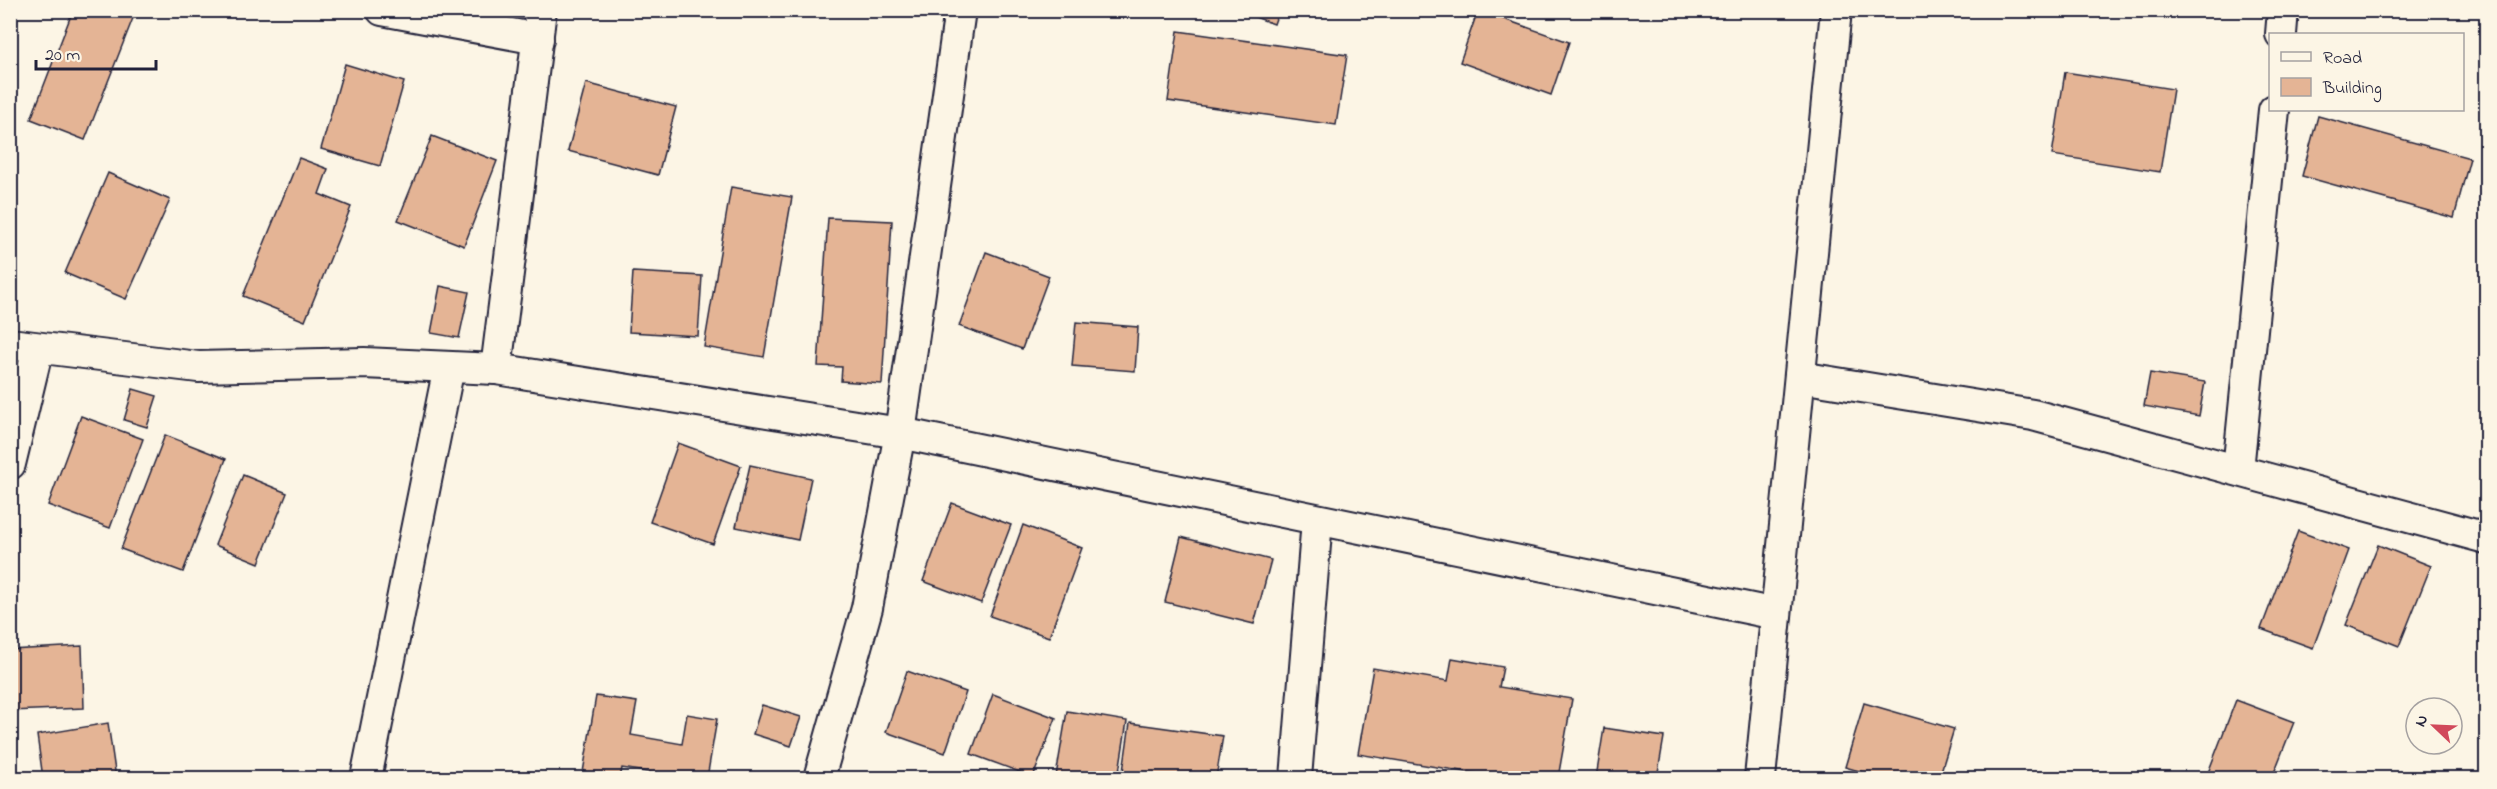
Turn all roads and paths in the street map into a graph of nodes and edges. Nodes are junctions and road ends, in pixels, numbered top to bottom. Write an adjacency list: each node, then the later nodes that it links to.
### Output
1 (382, 10): 5 (street)
2 (960, 10): 12 (street)
3 (1836, 10): 11 (street)
4 (2283, 10): 6 (street)
5 (539, 25): 10 (street)
6 (2281, 33)
7 (2274, 111): 14 (street)
8 (24, 346): 9 (street); 13 (street)
9 (449, 366): 10 (street); 18 (street)
10 (496, 369): 12 (street)
11 (1800, 377): 14 (street); 17 (street)
12 (900, 433): 15 (street); 19 (street)
13 (10, 464)
14 (2238, 470): 16 (street)
15 (1317, 520): 17 (street); 20 (street)
16 (2487, 538)
17 (1776, 614): 21 (street)
18 (366, 778)
19 (819, 778)
20 (1296, 778)
21 (1760, 778)

